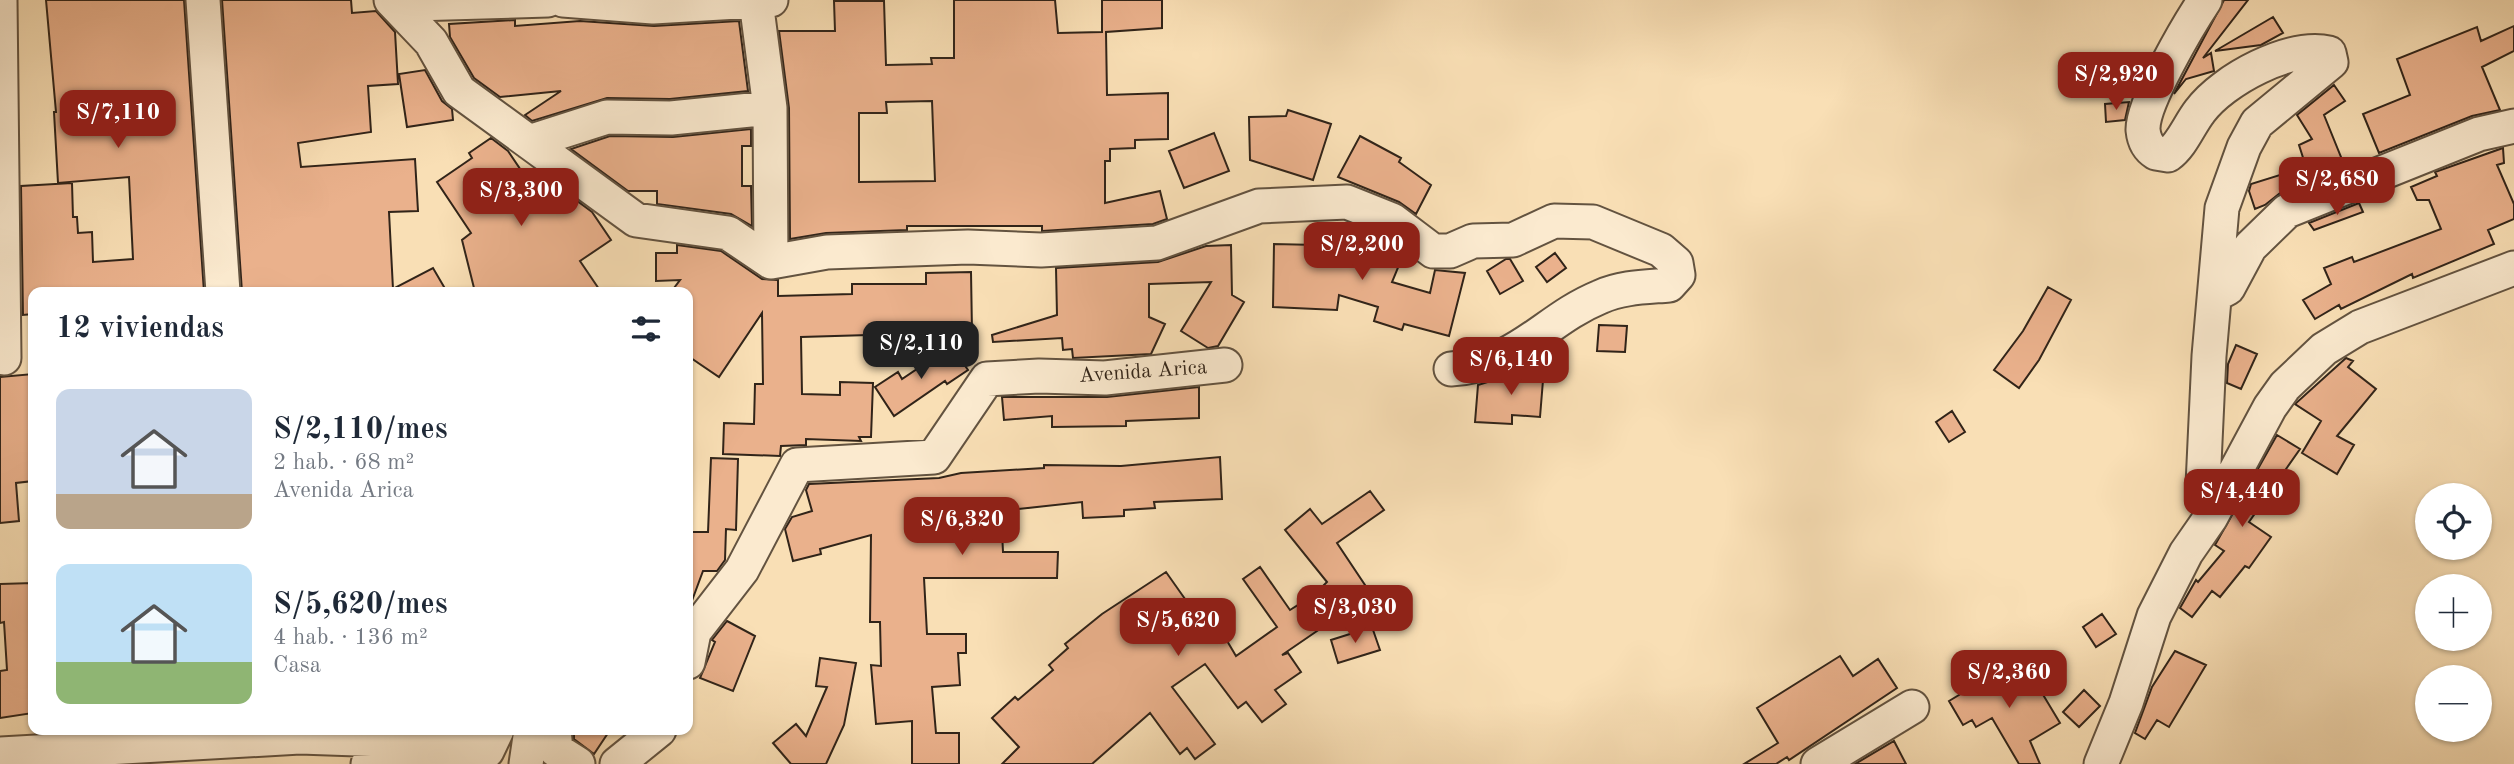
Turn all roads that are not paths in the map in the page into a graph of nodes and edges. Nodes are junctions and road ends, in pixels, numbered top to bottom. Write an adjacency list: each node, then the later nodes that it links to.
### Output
1 (0, 0): 17 (street)
2 (203, 0): 15 (street)
3 (391, 0): 12 (street)
4 (405, 0): 5 (street)
5 (548, 0)
6 (563, 0): 9 (street)
7 (771, 0): 9 (street)
8 (2205, 0): 16 (street)
9 (756, 1): 10 (street)
10 (770, 108): 12 (street); 13 (street)
11 (2514, 126): 16 (street)
12 (529, 142): 13 (street)
13 (771, 261): 19 (street)
14 (2514, 268): 20 (street)
15 (223, 287)
16 (2216, 295): 20 (street)
17 (12, 358)
18 (1225, 365): 21 (street, Avenida Arica)
19 (1451, 369)
20 (2211, 517): 38 (street)
21 (693, 637)
22 (1912, 707): 37 (street)
23 (418, 735): 29 (street)
24 (495, 735): 33 (street)
25 (523, 735): 34 (street)
26 (530, 735): 34 (street)
27 (554, 735): 35 (street)
28 (653, 735): 36 (street)
29 (300, 737): 30 (street); 32 (street)
30 (190, 746): 31 (street)
31 (0, 754)
32 (350, 764)
33 (368, 764)
34 (525, 764)
35 (578, 764)
36 (617, 764)
37 (1818, 764)
38 (2101, 764)

